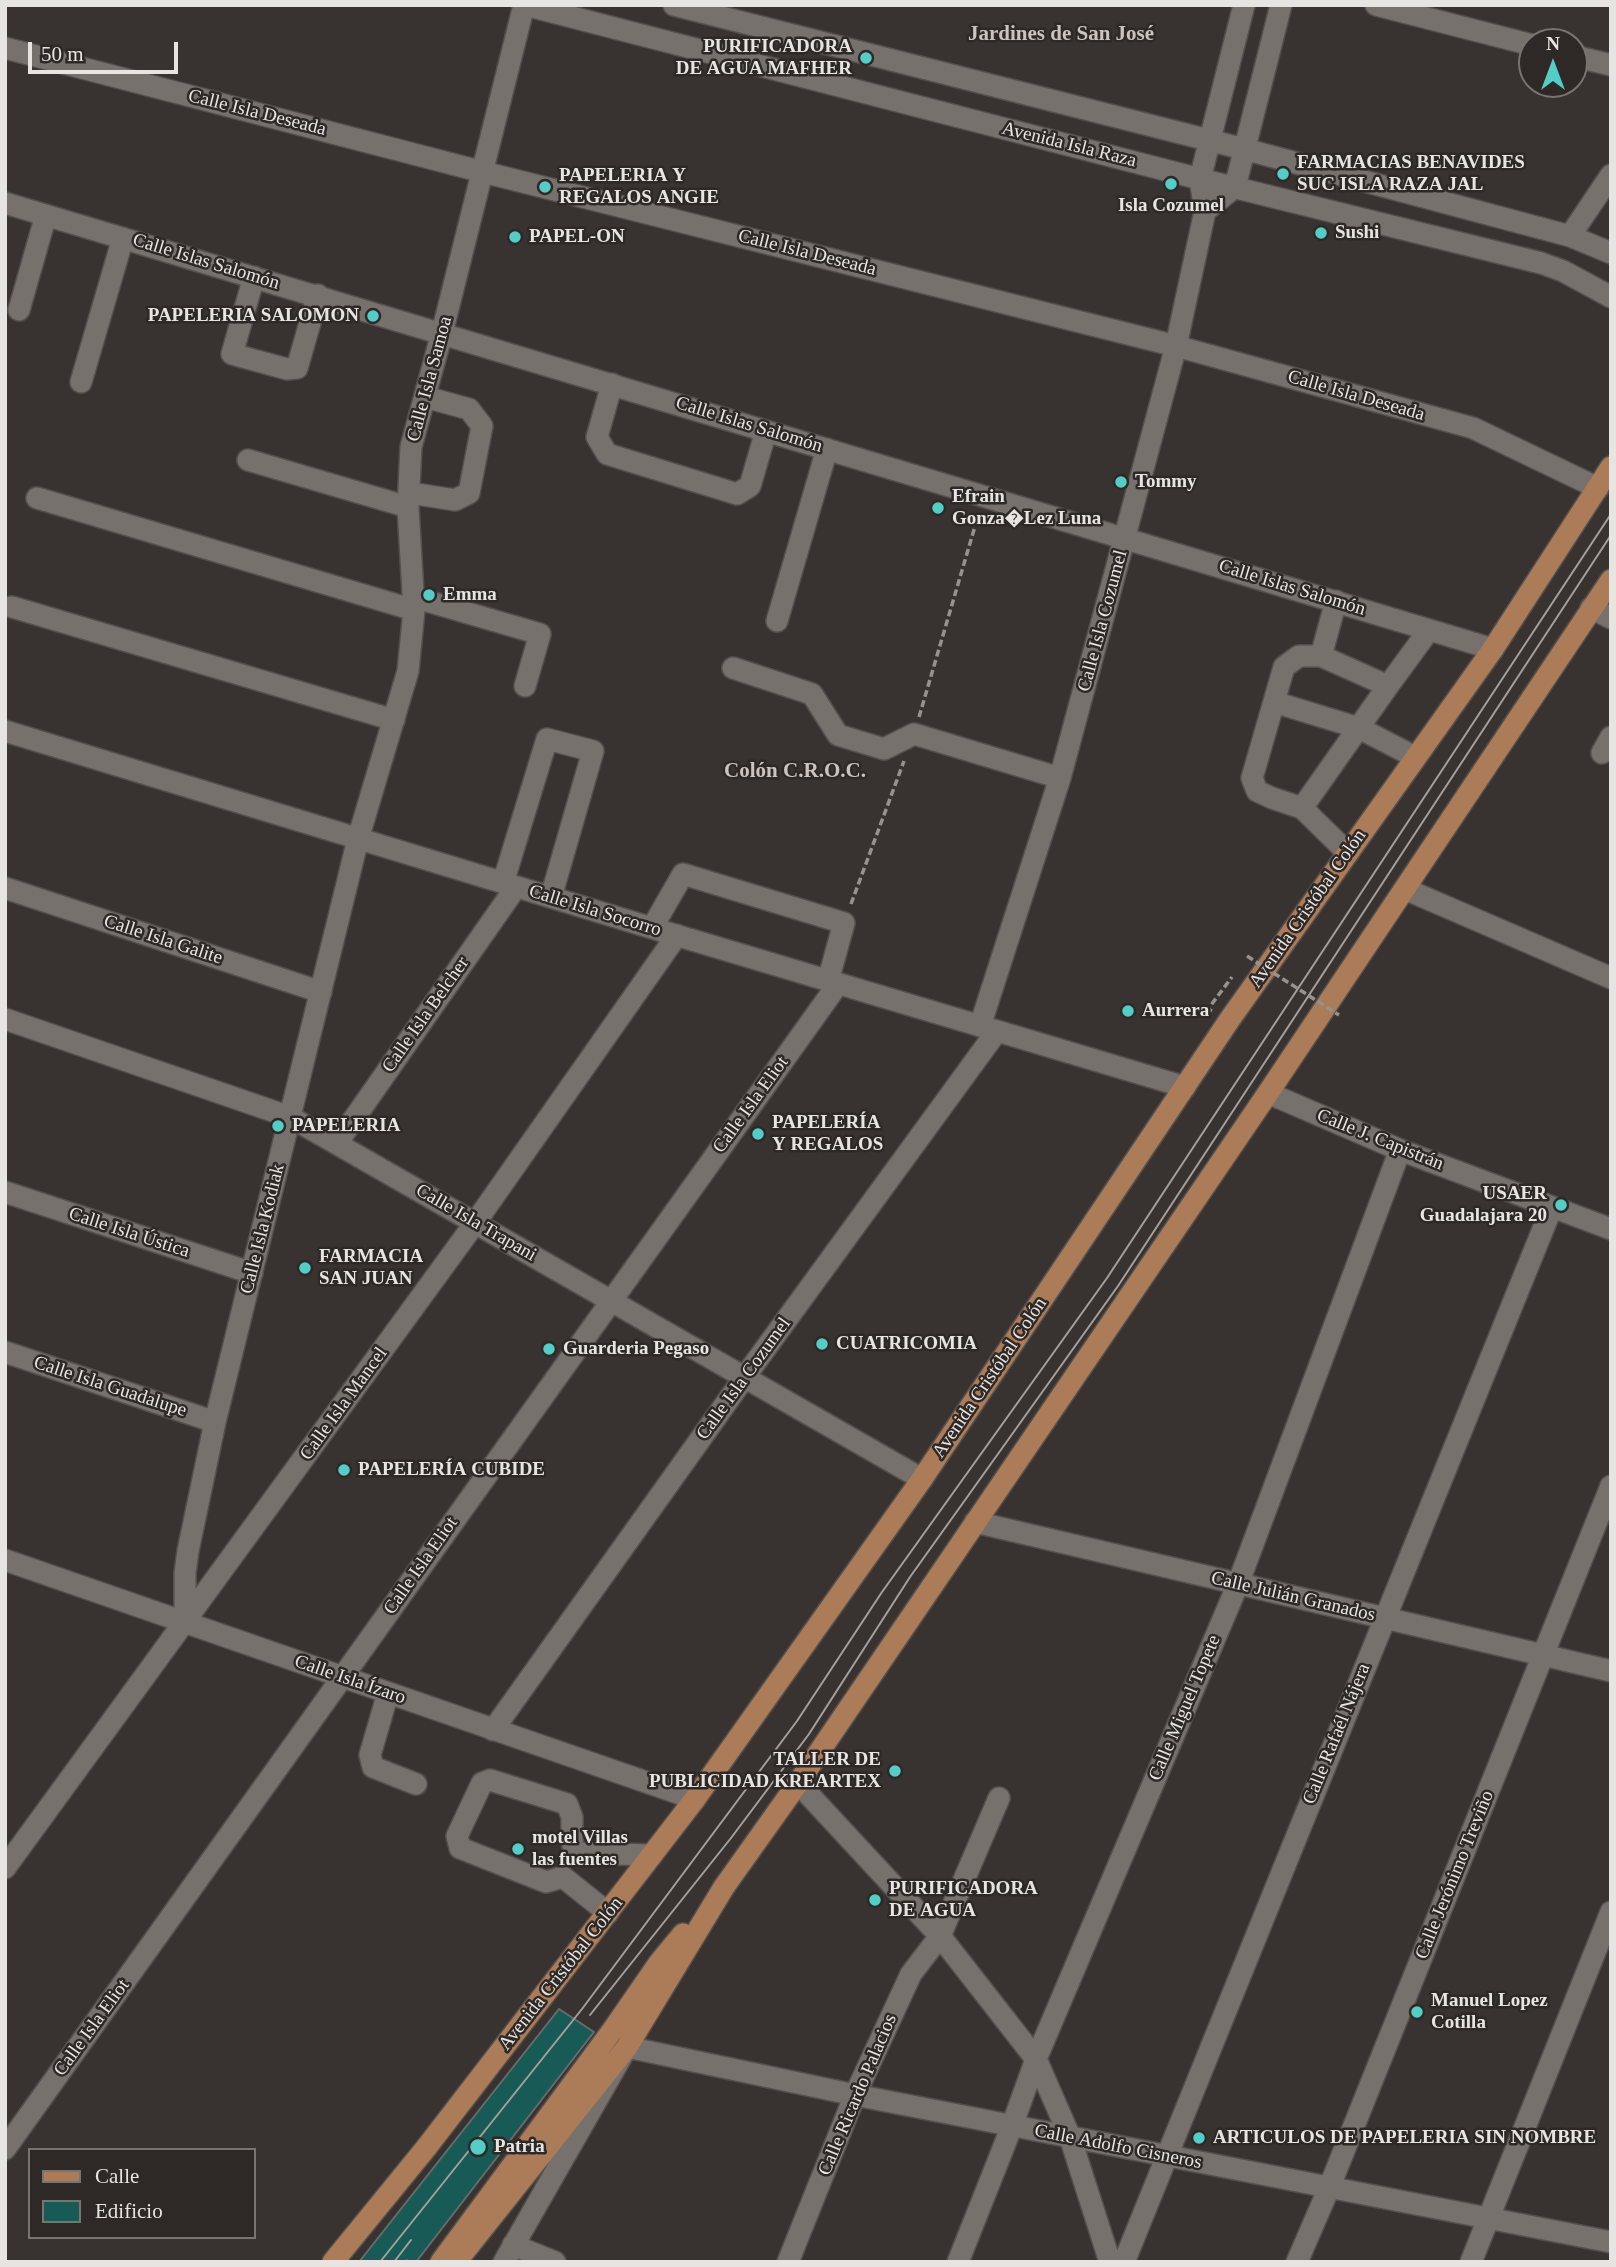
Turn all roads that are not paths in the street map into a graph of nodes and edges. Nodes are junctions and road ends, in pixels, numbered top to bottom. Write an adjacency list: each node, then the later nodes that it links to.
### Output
1 (524, 5): 12 (street, Calle Isla Samoa); 14 (street, Avenida Isla Raza)
2 (674, 5): 10 (street, Avenida Isla Raza)
3 (1244, 5): 10 (street, Calle Isla Cozumel)
4 (1281, 5): 11 (street)
5 (1376, 5): 6 (street)
6 (1518, 41)
7 (5, 48): 12 (street, Calle Isla Deseada)
8 (1588, 59): 9 (street)
9 (1611, 65)
10 (1210, 141): 11 (street, Avenida Isla Raza); 14 (street, Calle Isla Cozumel)
11 (1244, 149): 15 (street); 19 (street, Avenida Isla Raza)
12 (482, 172): 26 (street, Calle Isla Samoa); 27 (street, Calle Isla Deseada)
13 (1611, 175): 19 (street)
14 (1200, 179): 15 (street, Avenida Isla Raza); 17 (street, Calle Isla Cozumel)
15 (1235, 187): 17 (street); 24 (street, Avenida Isla Raza)
16 (5, 203): 18 (street, Calle Islas Salomón)
17 (1205, 211): 27 (street, Calle Isla Cozumel)
18 (46, 215): 20 (street, Calle Islas Salomón); 25 (street)
19 (1570, 236): 21 (street, Avenida Isla Raza)
20 (123, 238): 22 (street, Calle Islas Salomón); 28 (street)
21 (1611, 253)
22 (254, 277): 23 (street, Calle Islas Salomón); 23 (street)
23 (318, 295): 26 (street, Calle Islas Salomón)
24 (1610, 297)
25 (19, 310)
26 (442, 333): 29 (street, Calle Islas Salomón); 30 (street, Calle Isla Samoa)
27 (1176, 346): 35 (street, Calle Isla Deseada); 38 (street, Calle Isla Cozumel)
28 (81, 382)
29 (612, 384): 31 (street, Calle Islas Salomón); 31 (street)
30 (425, 397): 37 (street, Calle Isla Samoa); 37 (street)
31 (766, 431): 32 (street, Calle Islas Salomón)
32 (827, 449): 38 (street, Calle Islas Salomón); 45 (street)
33 (248, 460): 37 (street)
34 (1611, 467): 35 (main road, Avenida Cristóbal Colón)
35 (1598, 488): 47 (main road, Avenida Cristóbal Colón)
36 (37, 498): 41 (street)
37 (409, 500): 41 (street, Calle Isla Samoa)
38 (1125, 539): 40 (street, Calle Islas Salomón); 57 (street, Calle Isla Cozumel)
39 (1611, 580): 43 (main road)
40 (1336, 601): 46 (street, Calle Islas Salomón); 48 (street)
41 (413, 604): 50 (street); 53 (street, Calle Isla Samoa)
42 (12, 607): 53 (street)
43 (1591, 608): 44 (street); 63 (main road)
44 (1611, 618)
45 (777, 621)
46 (1429, 629): 47 (street, Calle Islas Salomón); 51 (street)
47 (1493, 649): 56 (main road, Avenida Cristóbal Colón)
48 (1321, 656): 51 (street); 52 (street)
49 (733, 668): 57 (street)
50 (525, 686)
51 (1388, 686): 54 (street)
52 (1274, 702): 54 (street); 58 (street)
53 (394, 720): 59 (street, Calle Isla Samoa)
54 (1359, 728): 56 (street); 58 (street)
55 (5, 732): 59 (street, Calle Isla Socorro)
56 (1415, 757): 60 (main road, Avenida Cristóbal Colón)
57 (1060, 778): 71 (street, Calle Isla Cozumel)
58 (1302, 808): 60 (street)
59 (358, 839): 61 (street, Calle Isla Socorro); 69 (street, Calle Isla Kodiak)
60 (1348, 853): 72 (main road, Avenida Cristóbal Colón)
61 (510, 885): 64 (street, Calle Isla Socorro); 64 (street, Calle Isla Belcher); 75 (street, Calle Isla Belcher)
62 (5, 888): 69 (street, Calle Isla Galite)
63 (1405, 889): 67 (street); 73 (main road)
64 (551, 897): 65 (street, Calle Isla Socorro)
65 (652, 928): 66 (street, Calle Isla Socorro); 68 (street)
66 (677, 935): 68 (street, Calle Isla Socorro); 79 (street, Calle Isla Mancel)
67 (1611, 978)
68 (833, 983): 71 (street, Calle Isla Socorro); 82 (street, Calle Isla Eliot)
69 (321, 992): 74 (street, Calle Isla Kodiak)
70 (5, 1019): 74 (street, Calle Isla Trapani)
71 (989, 1029): 72 (street, Calle Isla Socorro); 84 (street, Calle Isla Cozumel)
72 (1185, 1087): 86 (main road, Avenida Cristóbal Colón)
73 (1268, 1093): 76 (street, Calle J. Capistrán); 88 (main road)
74 (290, 1116): 75 (street, Calle Isla Trapani); 81 (street, Calle Isla Kodiak)
75 (337, 1143): 79 (street, Calle Isla Trapani)
76 (1400, 1150): 78 (street, Calle J. Capistrán); 90 (street, Calle Miguel Topete)
77 (5, 1192): 81 (street, Calle Isla Ústica)
78 (1552, 1207): 80 (street, Calle J. Capistrán); 91 (street, Calle Rafaél Nájera)
79 (475, 1223): 82 (street, Calle Isla Trapani); 92 (street, Calle Isla Mancel)
80 (1611, 1228)
81 (252, 1273): 85 (street, Calle Isla Kodiak)
82 (610, 1301): 84 (street, Calle Isla Trapani); 95 (street, Calle Isla Eliot)
83 (5, 1352): 85 (street, Calle Isla Guadalupe)
84 (744, 1378): 86 (street, Calle Isla Trapani); 97 (street, Calle Isla Cozumel)
85 (215, 1422): 92 (street, Calle Isla Kodiak)
86 (922, 1479): 101 (main road, Avenida Cristóbal Colón)
87 (1611, 1486): 93 (street, Calle Jerónimo Treviño)
88 (975, 1522): 90 (street, Calle Julián Granados); 98 (main road)
89 (5, 1560): 92 (street, Calle Isla Ízaro)
90 (1238, 1584): 91 (street, Calle Julián Granados); 109 (street, Calle Miguel Topete)
91 (1384, 1619): 93 (street, Calle Julián Granados); 114 (street, Calle Rafaél Nájera)
92 (185, 1622): 95 (street, Calle Isla Ízaro); 103 (street, Calle Isla Mancel)
93 (1544, 1655): 94 (street, Calle Julián Granados); 115 (street, Calle Jerónimo Treviño)
94 (1611, 1671)
95 (343, 1677): 96 (street, Calle Isla Ízaro); 113 (street, Calle Isla Eliot)
96 (388, 1693): 97 (street, Calle Isla Ízaro); 99 (street)
97 (493, 1730): 101 (street, Calle Isla Ízaro)
98 (798, 1783): 104 (main road); 107 (street)
99 (416, 1784)
100 (999, 1798): 107 (street, Calle Ricardo Palacios)
101 (695, 1799): 102 (main road, Avenida Cristóbal Colón)
102 (652, 1855): 106 (main road, Avenida Cristóbal Colón); 106 (street)
103 (5, 1868)
104 (724, 1887): 108 (main road); 120 (main road)
105 (1611, 1912): 116 (street)
106 (607, 1913): 119 (main road, Avenida Cristóbal Colón)
107 (940, 1936): 109 (street); 110 (street, Calle Ricardo Palacios)
108 (627, 2047): 110 (street, Calle Adolfo Cisneros); 118 (street); 121 (main road)
109 (1036, 2059): 111 (street, Calle Miguel Topete); 112 (street)
110 (855, 2095): 111 (street, Calle Adolfo Cisneros); 123 (street, Calle Ricardo Palacios)
111 (1012, 2126): 112 (street, Calle Adolfo Cisneros); 124 (street, Calle Miguel Topete)
112 (1070, 2137): 114 (street, Calle Adolfo Cisneros); 125 (street)
113 (5, 2149)
114 (1167, 2156): 115 (street, Calle Adolfo Cisneros); 126 (street, Calle Rafaél Nájera)
115 (1329, 2188): 116 (street, Calle Adolfo Cisneros); 127 (street, Calle Jerónimo Treviño)
116 (1489, 2218): 117 (street, Calle Adolfo Cisneros); 128 (street)
117 (1611, 2242)
118 (509, 2253): 122 (street)
119 (333, 2262)
120 (441, 2262)
121 (456, 2262)
122 (555, 2262)
123 (789, 2262)
124 (958, 2262)
125 (1110, 2262)
126 (1124, 2262)
127 (1297, 2262)
128 (1471, 2262)

